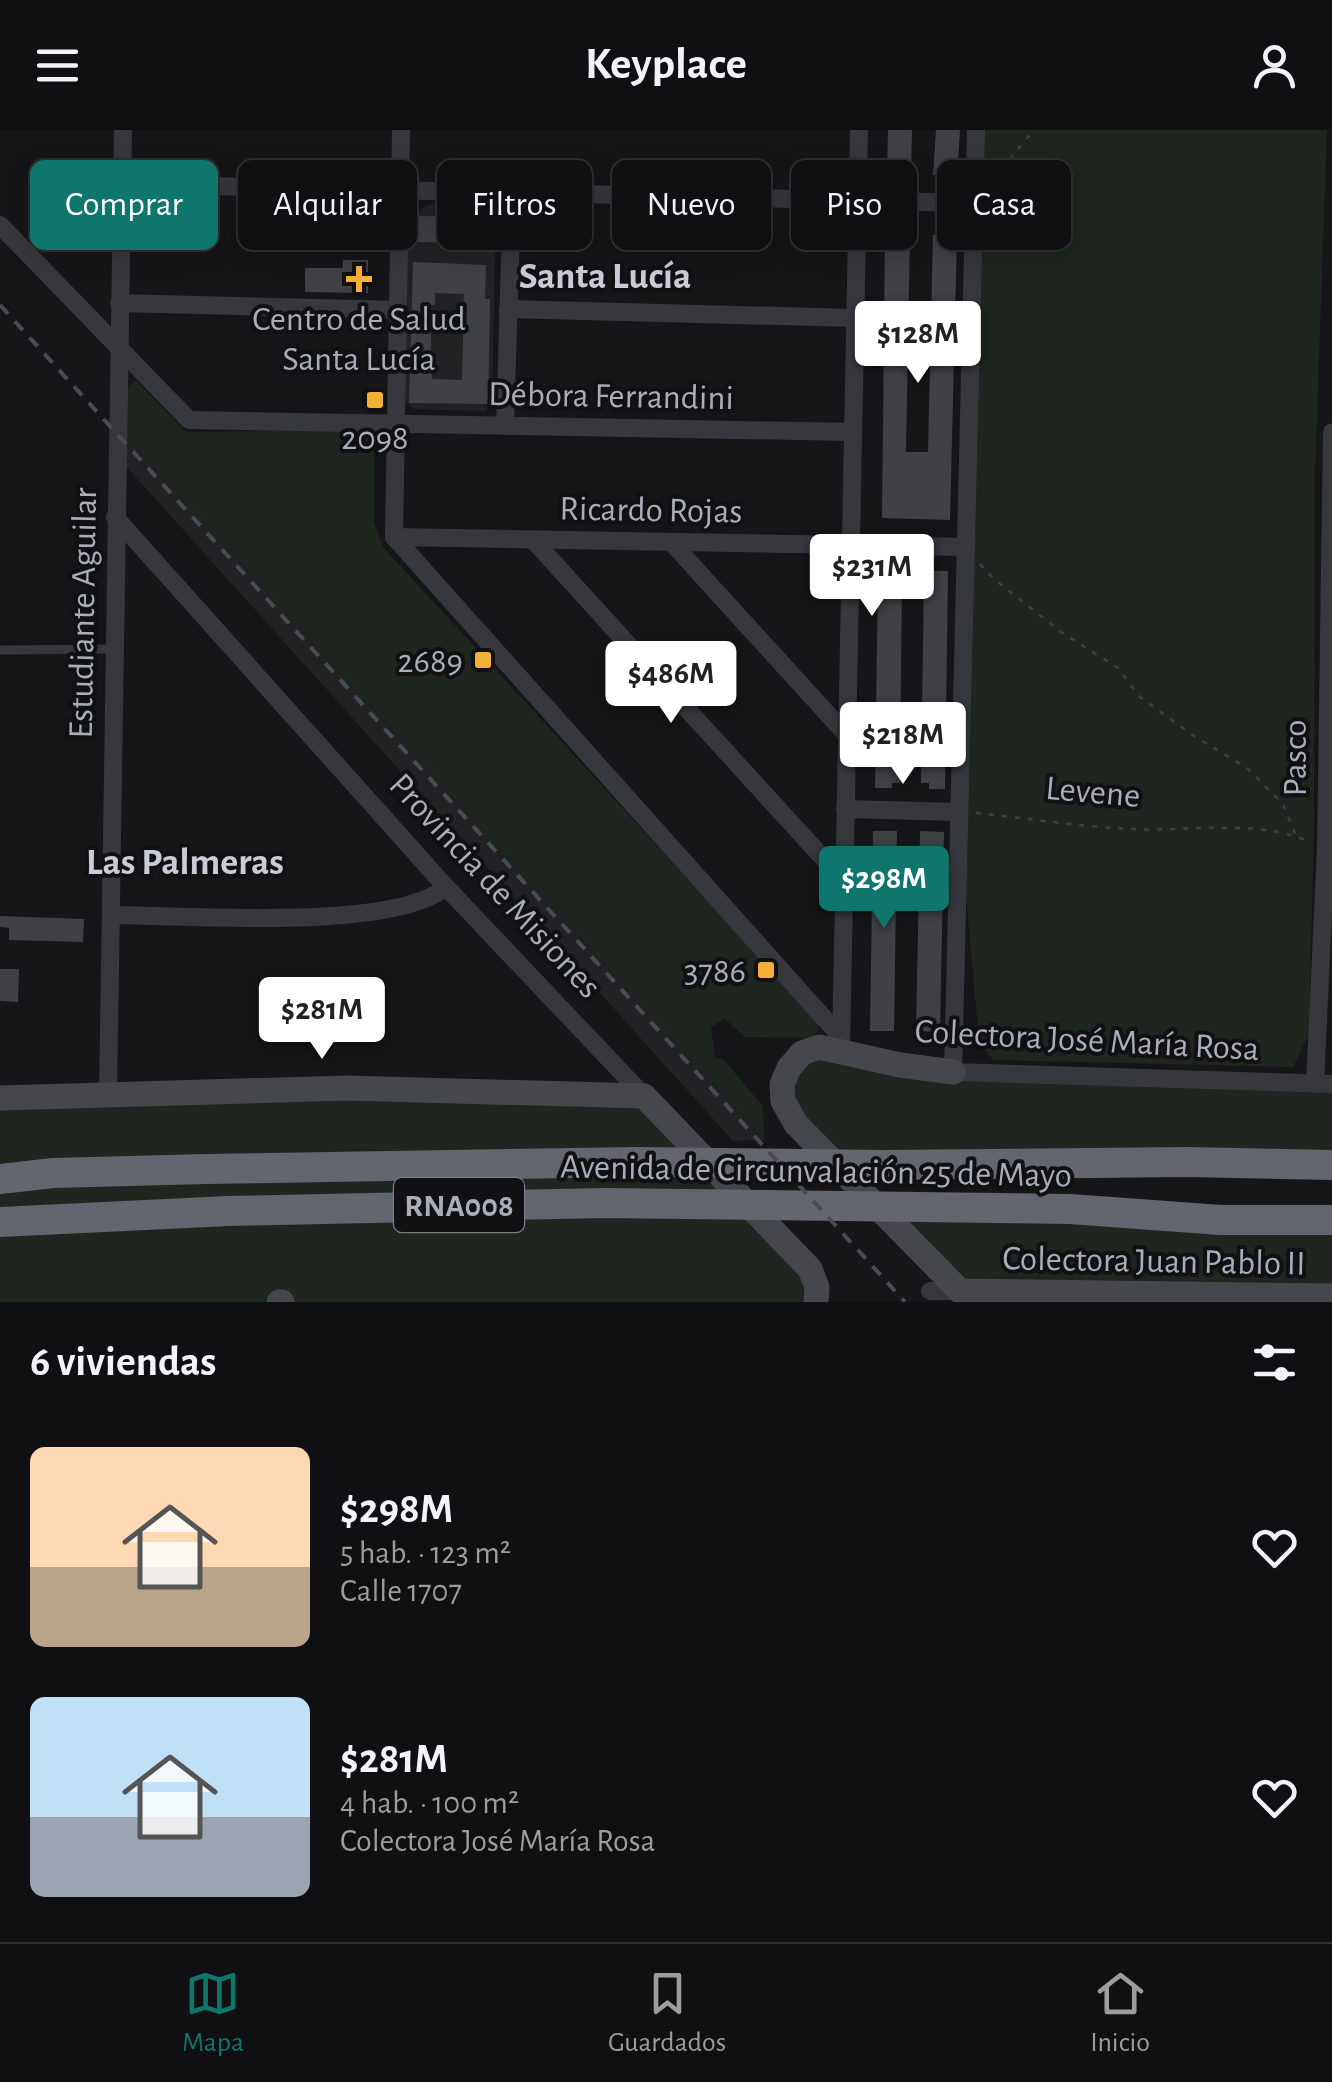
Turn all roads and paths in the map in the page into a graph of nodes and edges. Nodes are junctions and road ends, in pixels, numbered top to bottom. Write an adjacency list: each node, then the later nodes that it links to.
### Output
1 (123, 130): 6 (street, Estudiante Aguilar)
2 (402, 130): 7 (street)
3 (858, 130): 8 (street)
4 (976, 130): 9 (street)
5 (1034, 130): 10 (path)
6 (122, 160)
7 (401, 160)
8 (858, 160)
9 (975, 160)
10 (1009, 160)
11 (592, 195): 12 (street)
12 (791, 199)
13 (0, 225): 23 (street)
14 (120, 250): 19 (street, Estudiante Aguilar)
15 (399, 250): 21 (street)
16 (510, 250): 20 (street)
17 (856, 250): 22 (street)
18 (973, 250): 33 (street)
19 (119, 302): 21 (street); 23 (street, Estudiante Aguilar)
20 (508, 309): 22 (street); 25 (street)
21 (398, 310): 24 (street)
22 (855, 318): 26 (street)
23 (118, 349): 24 (street, Débora Ferrandini); 28 (street, Estudiante Aguilar)
24 (396, 424): 25 (street, Débora Ferrandini); 29 (street)
25 (505, 426): 26 (street, Débora Ferrandini)
26 (852, 432): 32 (street)
27 (1332, 432): 40 (street, Pasco)
28 (115, 517): 34 (street, Estudiante Aguilar); 42 (street, Provincia de Misiones)
29 (394, 537): 30 (street, Ricardo Rojas); 44 (street)
30 (533, 540): 31 (street, Ricardo Rojas); 41 (street)
31 (671, 542): 32 (street, Ricardo Rojas); 36 (street)
32 (850, 545): 33 (street, Ricardo Rojas); 36 (street)
33 (966, 547): 38 (street); 39 (path)
34 (114, 649): 35 (lane); 43 (street, Estudiante Aguilar)
35 (0, 650)
36 (846, 734): 37 (street)
37 (845, 809): 38 (street); 41 (street)
38 (959, 812): 39 (path, Levene); 45 (street)
39 (1296, 836): 40 (path, Levene)
40 (1329, 849): 46 (street, Pasco)
41 (844, 880): 44 (street)
42 (446, 887): 43 (street); 48 (street, Provincia de Misiones)
43 (110, 914): 47 (street, Estudiante Aguilar)
44 (840, 1043): 45 (main road, Colectora José María Rosa); 63 (main road, Colectora José María Rosa)
45 (953, 1072): 46 (street, Colectora José María Rosa)
46 (1324, 1084)
47 (108, 1096): 48 (main road); 49 (main road)
48 (644, 1096): 65 (main road, Provincia de Misiones)
49 (0, 1098)
50 (1332, 1144): 52 (highway)
51 (0, 1162): 54 (highway, RNA008)
52 (1187, 1162): 53 (highway, Avenida de Circunvalación 25 de Mayo / RNA008); 54 (highway, Avenida de Circunvalación 25 de Mayo / RNA008)
53 (1332, 1165)
54 (53, 1173): 55 (highway, Avenida de Circunvalación 25 de Mayo / RNA008)
55 (0, 1179)
56 (84, 1219): 57 (highway, Avenida de Circunvalación 25 de Mayo / RNA008); 59 (highway, Avenida de Circunvalación 25 de Mayo / RNA008); 61 (highway)
57 (1222, 1220): 58 (highway, Avenida de Circunvalación 25 de Mayo / RNA008); 60 (highway)
58 (1332, 1220)
59 (0, 1222)
60 (1332, 1232)
61 (0, 1235)
62 (930, 1291): 63 (street, Colectora Juan Pablo II)
63 (968, 1292): 64 (main road, Colectora Juan Pablo II)
64 (1318, 1298)
65 (816, 1302)

